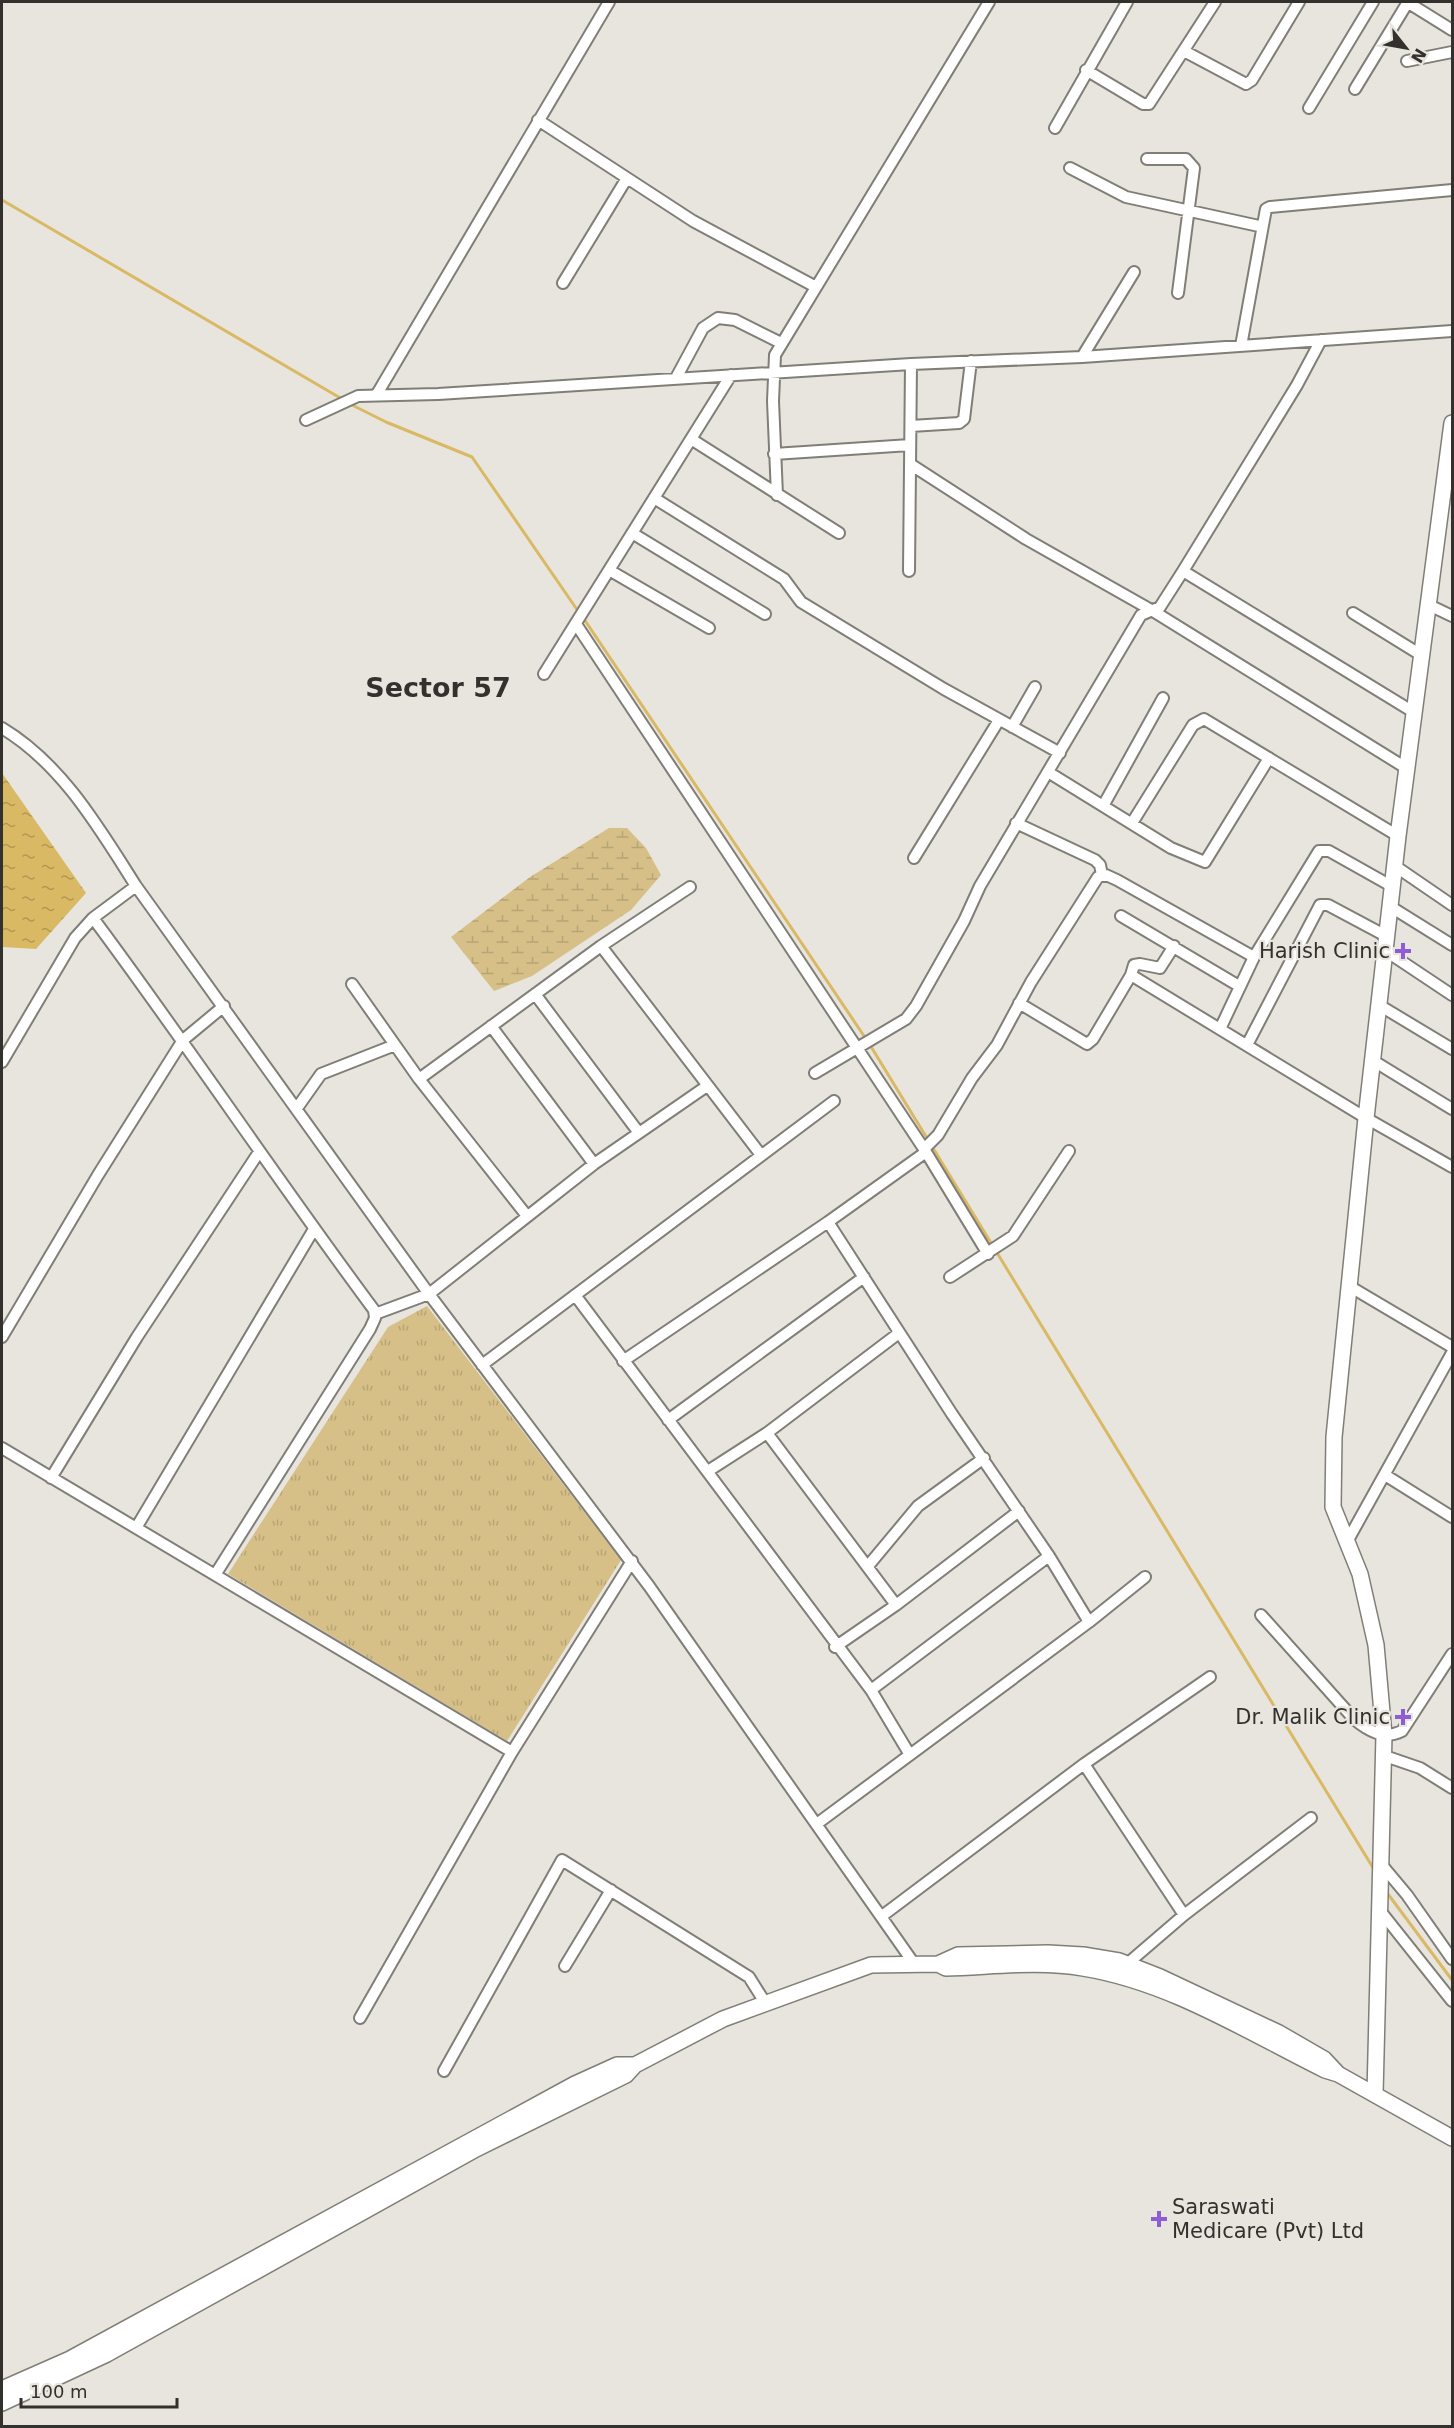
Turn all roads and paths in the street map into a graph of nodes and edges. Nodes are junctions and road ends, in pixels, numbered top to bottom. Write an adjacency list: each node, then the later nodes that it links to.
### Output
1 (609, 2): 15 (street)
2 (989, 2): 25 (street)
3 (1127, 2): 12 (street)
4 (1215, 2): 9 (street)
5 (1299, 2): 9 (street)
6 (1373, 2): 14 (street)
7 (1407, 2): 8 (street); 13 (street)
8 (1452, 30)
9 (1184, 51): 12 (street)
10 (1452, 52): 11 (street)
11 (1407, 61)
12 (1086, 70): 16 (street)
13 (1355, 89)
14 (1309, 108)
15 (538, 120): 19 (street); 37 (street)
16 (1055, 128)
17 (1147, 159): 21 (street)
18 (1070, 168): 21 (street)
19 (627, 178): 24 (street); 25 (street)
20 (1452, 190): 22 (street)
21 (1190, 212): 22 (street); 26 (street)
22 (1263, 225): 30 (street)
23 (1134, 273): 31 (street)
24 (563, 283)
25 (816, 287): 29 (street)
26 (1178, 293)
27 (1452, 330): 28 (street)
28 (1321, 340): 30 (street); 51 (street)
29 (781, 343): 34 (street); 36 (street)
30 (1241, 346): 31 (street)
31 (1082, 357): 32 (street)
32 (971, 362): 33 (street); 40 (street)
33 (911, 364): 34 (street); 40 (street)
34 (773, 372): 35 (street); 43 (street)
35 (731, 375): 36 (street); 41 (street)
36 (676, 378): 37 (street)
37 (376, 394): 38 (street)
38 (306, 420)
39 (1452, 423): 52 (street)
40 (910, 426): 42 (street)
41 (691, 439): 45 (street); 46 (street)
42 (910, 445): 43 (street); 44 (street)
43 (774, 454): 45 (street)
44 (910, 464): 50 (street); 53 (street)
45 (777, 495): 48 (street)
46 (654, 498): 47 (street); 64 (street)
47 (632, 533): 49 (street); 55 (street)
48 (839, 533)
49 (609, 570): 57 (street); 58 (street)
50 (909, 571)
51 (1183, 571): 53 (street); 63 (street)
52 (1429, 605): 56 (street); 59 (street)
53 (1153, 611): 67 (street); 69 (street)
54 (1353, 613): 59 (street)
55 (765, 614)
56 (1452, 616)
57 (580, 618): 60 (street); 103 (street)
58 (709, 628)
59 (1421, 655): 63 (street)
60 (544, 674)
61 (1035, 687): 66 (street)
62 (1163, 698): 71 (street)
63 (1415, 713): 69 (street)
64 (999, 720): 66 (street); 75 (street)
65 (2, 728): 78 (street)
66 (1012, 728): 67 (street)
67 (1060, 753): 70 (street)
68 (1269, 758): 73 (street); 73 (street); 74 (street)
69 (1406, 768): 74 (street)
70 (1048, 772): 71 (street); 72 (street)
71 (1102, 806): 73 (street)
72 (1016, 823): 77 (street); 103 (street)
73 (1132, 823)
74 (1398, 836): 76 (street)
75 (914, 858)
76 (1395, 866): 80 (street); 81 (street)
77 (1102, 875): 89 (street); 95 (street)
78 (136, 886): 84 (street); 97 (street)
79 (690, 887): 87 (street)
80 (1394, 887): 82 (street); 89 (street)
81 (1452, 905)
82 (1391, 907): 85 (street); 86 (street)
83 (1121, 916): 88 (street)
84 (93, 918): 100 (street); 106 (street)
85 (1387, 944): 94 (street); 96 (street); 101 (street)
86 (1452, 945)
87 (601, 946): 93 (street); 109 (street)
88 (1174, 946): 90 (street); 92 (street)
89 (1254, 957): 92 (street)
90 (1131, 975): 95 (street); 99 (street)
91 (352, 984): 102 (street)
92 (1239, 986): 99 (street)
93 (535, 994): 98 (street); 114 (street)
94 (1452, 995)
95 (1019, 1003): 115 (street)
96 (1379, 1005): 104 (street); 105 (street)
97 (224, 1006): 100 (street); 111 (street)
98 (491, 1026): 108 (street); 119 (street)
99 (1220, 1029): 101 (street)
100 (183, 1040): 117 (street); 132 (street)
101 (1247, 1044): 113 (street)
102 (395, 1045): 108 (street); 111 (street)
103 (859, 1046): 107 (street); 115 (street)
104 (1452, 1049)
105 (1372, 1060): 112 (street); 113 (street)
106 (2, 1062)
107 (815, 1073)
108 (418, 1079): 121 (street)
109 (707, 1086): 114 (street); 118 (street)
110 (834, 1101): 118 (street)
111 (297, 1108): 128 (street)
112 (1452, 1109)
113 (1366, 1118): 120 (street); 127 (street)
114 (639, 1133): 119 (street)
115 (928, 1146): 122 (street); 124 (street)
116 (1068, 1151): 124 (street)
117 (259, 1152): 123 (street); 143 (street)
118 (761, 1155): 129 (street)
119 (594, 1164): 121 (street)
120 (1452, 1167)
121 (527, 1216): 128 (street)
122 (828, 1222): 125 (street); 135 (street)
123 (314, 1229): 130 (street); 146 (street)
124 (990, 1253): 126 (street)
125 (864, 1277): 131 (street); 137 (street)
126 (950, 1277)
127 (1349, 1286): 133 (street); 147 (street)
128 (429, 1294): 130 (street); 136 (street)
129 (575, 1295): 135 (street); 136 (street)
130 (375, 1314): 151 (street)
131 (899, 1333): 138 (street); 140 (street)
132 (2, 1337)
133 (1452, 1347)
134 (1452, 1353): 142 (street)
135 (623, 1361): 137 (street)
136 (482, 1365): 149 (street)
137 (668, 1420): 141 (street)
138 (767, 1433): 141 (street); 150 (street)
139 (2, 1448): 143 (street)
140 (984, 1458): 144 (street); 150 (street)
141 (708, 1471): 156 (street)
142 (1385, 1475): 145 (street); 147 (street)
143 (51, 1478): 146 (street)
144 (1019, 1511): 148 (street); 153 (street)
145 (1452, 1517)
146 (136, 1528): 151 (street)
147 (1348, 1540): 160 (street)
148 (1049, 1556): 155 (street); 159 (street)
149 (632, 1562): 161 (street); 167 (street)
150 (868, 1566): 153 (street)
151 (215, 1575): 161 (street)
152 (1145, 1577): 155 (street)
153 (896, 1605): 156 (street)
154 (1261, 1615): 160 (street)
155 (1089, 1622): 162 (street)
156 (836, 1647): 159 (street)
157 (1452, 1654): 160 (street)
158 (1210, 1677): 164 (street)
159 (871, 1690): 162 (street)
160 (1384, 1735): 163 (street)
161 (512, 1752): 180 (street)
162 (910, 1755): 167 (street)
163 (1382, 1755): 165 (street); 168 (street)
164 (1084, 1764): 171 (street); 172 (street)
165 (1450, 1782)
166 (1311, 1818): 171 (street)
167 (818, 1823): 172 (street)
168 (1381, 1870): 170 (street); 173 (street)
169 (611, 1890): 177 (street); 179 (street); 182 (street)
170 (1378, 1901): 178 (street); 184 (street)
171 (1184, 1915): 175 (street)
172 (882, 1916): 176 (street)
173 (1452, 1959)
174 (938, 1964): 175 (street); 176 (street); 183 (street)
175 (1127, 1964): 183 (street)
176 (915, 1965): 179 (street)
177 (565, 1966)
178 (1452, 2001)
179 (766, 2004): 181 (street)
180 (360, 2018)
181 (635, 2065): 186 (street); 187 (street)
182 (444, 2071)
183 (1338, 2074): 184 (street)
184 (1376, 2094): 185 (street)
185 (1452, 2138)
186 (2, 2389)
187 (2, 2403)

